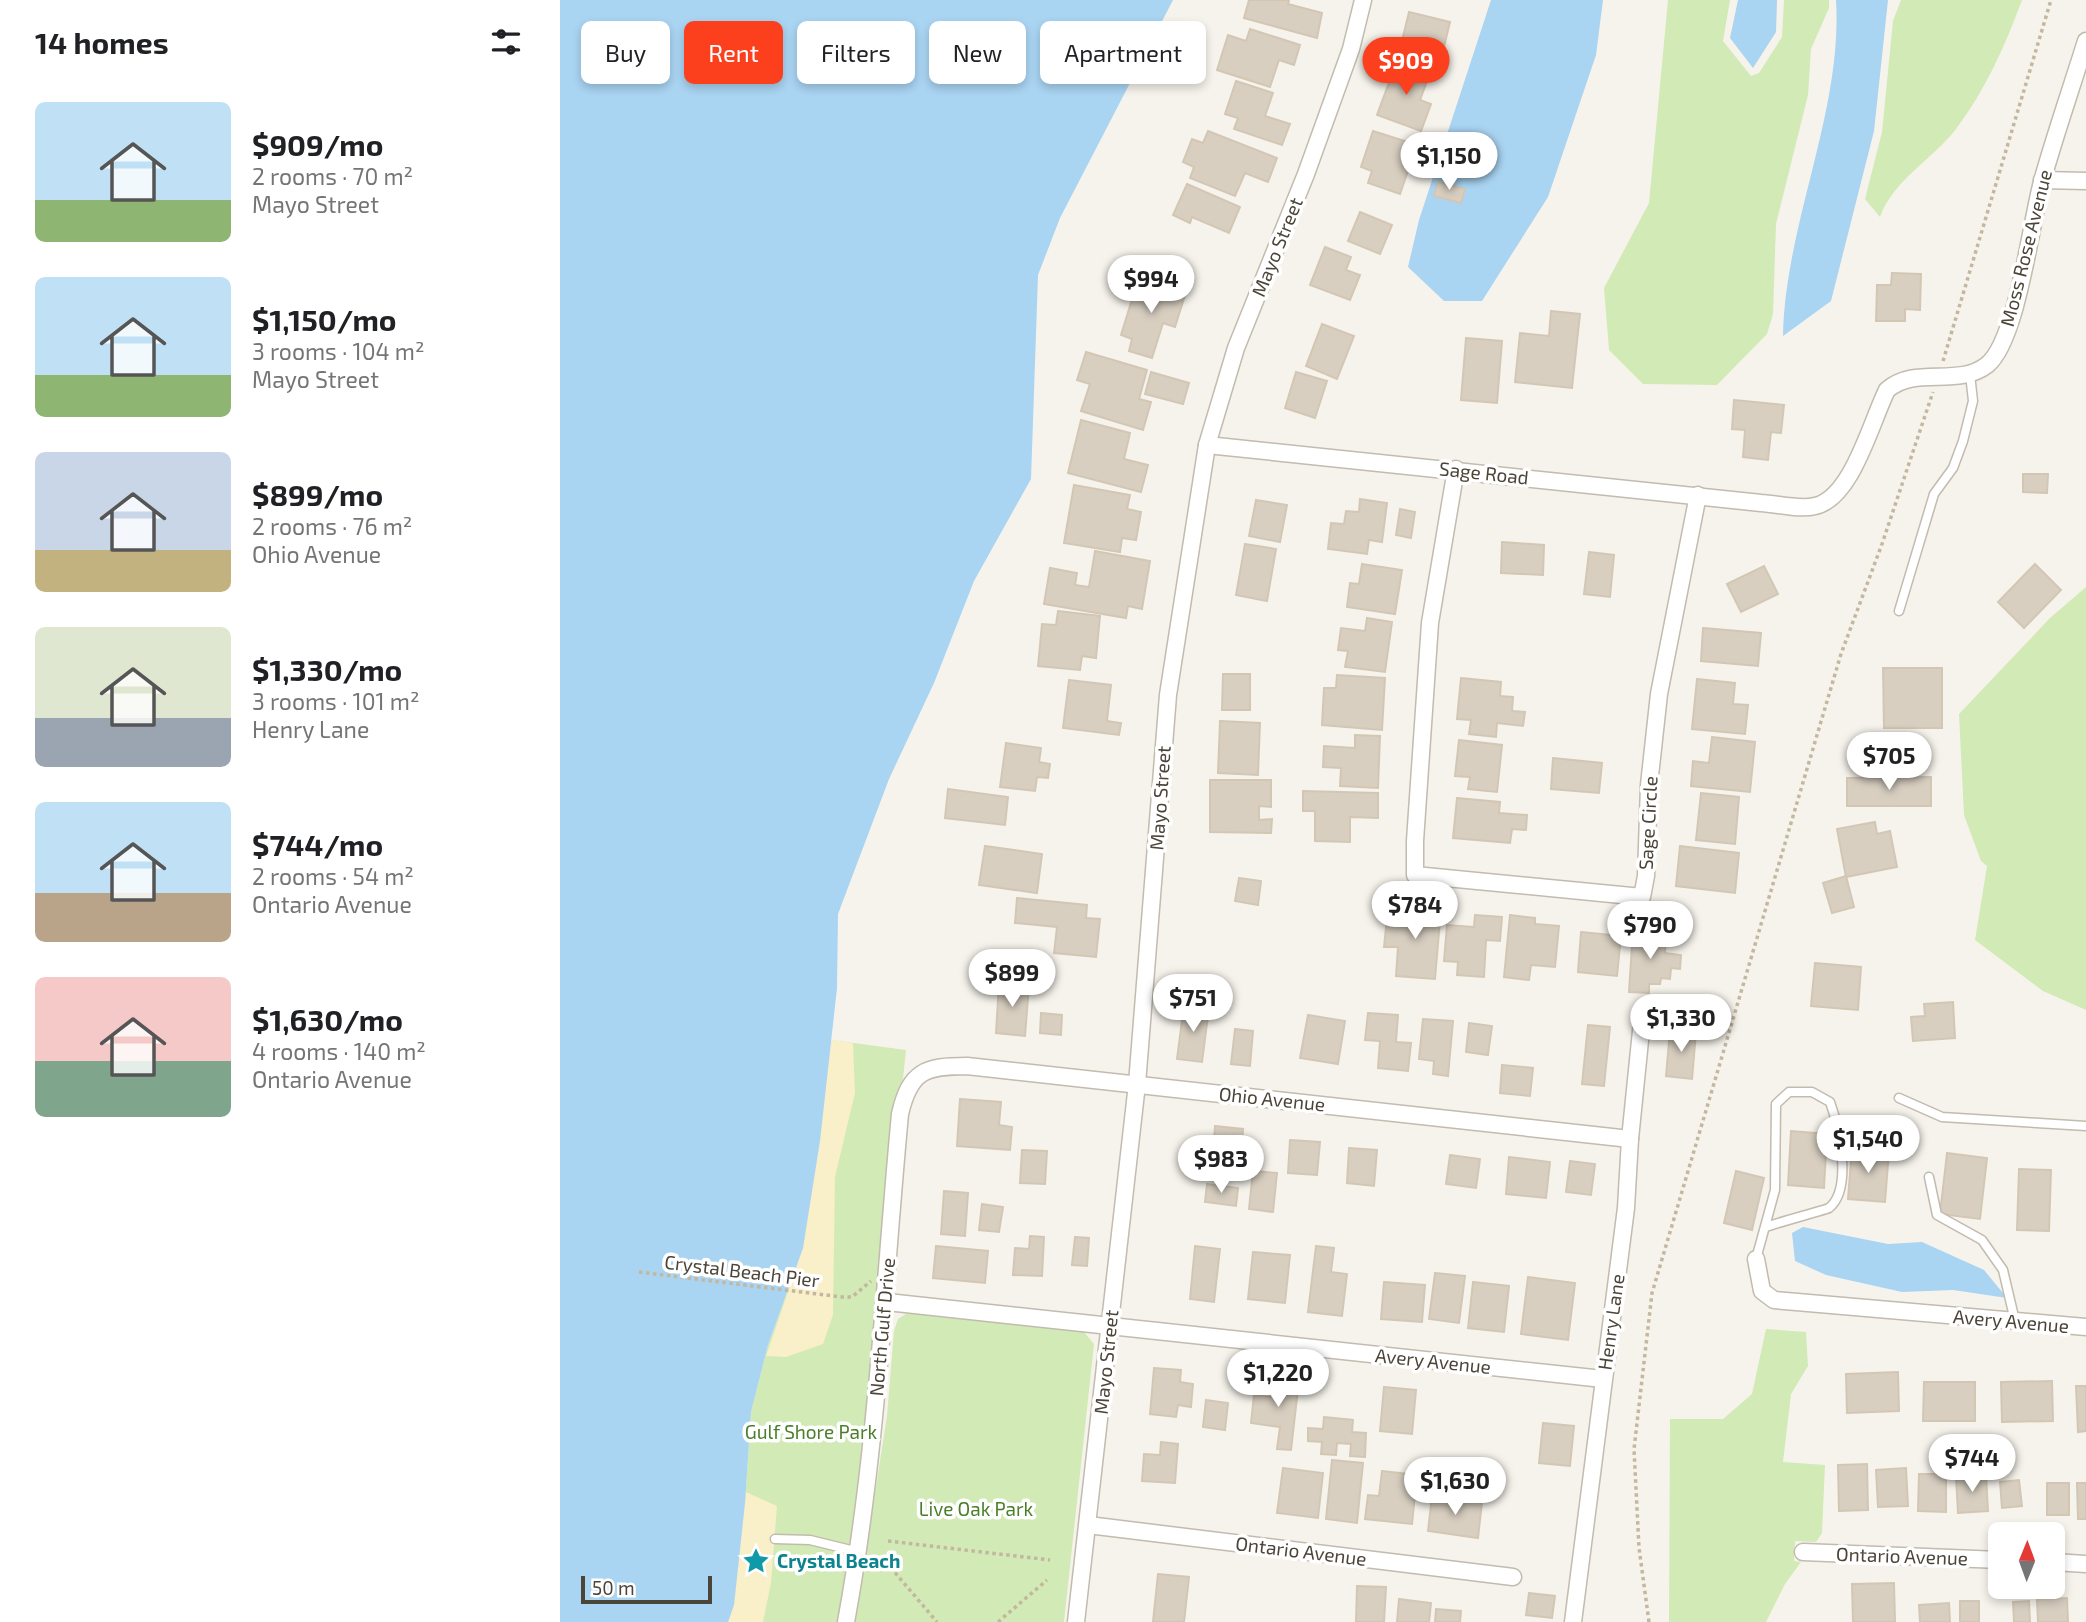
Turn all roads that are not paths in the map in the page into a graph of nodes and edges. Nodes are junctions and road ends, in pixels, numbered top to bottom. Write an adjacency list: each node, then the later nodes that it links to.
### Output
1 (1363, 0): 6 (street, Mayo Street)
2 (2086, 41): 3 (street, Moss Rose Avenue)
3 (2042, 180): 4 (street); 5 (street, Moss Rose Avenue)
4 (2086, 181)
5 (1970, 374): 8 (street, Sage Road); 9 (lane)
6 (1207, 445): 7 (street, Sage Road); 12 (street, Mayo Street)
7 (1456, 470): 8 (street, Sage Road); 8 (street, Sage Circle)
8 (1698, 495)
9 (1899, 611)
10 (1642, 1021): 15 (street, Henry Lane)
11 (917, 1076): 12 (street, Ohio Avenue); 19 (street, North Gulf Drive)
12 (1137, 1084): 15 (street, Ohio Avenue); 21 (street, Mayo Street)
13 (1899, 1098): 14 (lane)
14 (2086, 1126)
15 (1630, 1139): 23 (street, Henry Lane)
16 (1929, 1177): 20 (lane)
17 (1766, 1227): 17 (lane); 18 (lane)
18 (1756, 1259): 20 (street, Avery Avenue)
19 (887, 1302): 21 (street, Avery Avenue); 26 (street, North Gulf Drive)
20 (2015, 1321): 22 (street, Avery Avenue)
21 (1111, 1325): 23 (street, Avery Avenue); 24 (street, Mayo Street)
22 (2086, 1326)
23 (1603, 1379): 34 (street, Henry Lane)
24 (1088, 1525): 31 (street, Ontario Avenue); 33 (street, Mayo Street)
25 (775, 1539): 26 (lane)
26 (859, 1552): 32 (street, North Gulf Drive)
27 (1804, 1552): 28 (street, Ontario Avenue)
28 (1988, 1560)
29 (2065, 1562): 30 (street)
30 (2086, 1563)
31 (1513, 1577)
32 (846, 1622)
33 (1076, 1622)
34 (1573, 1622)

